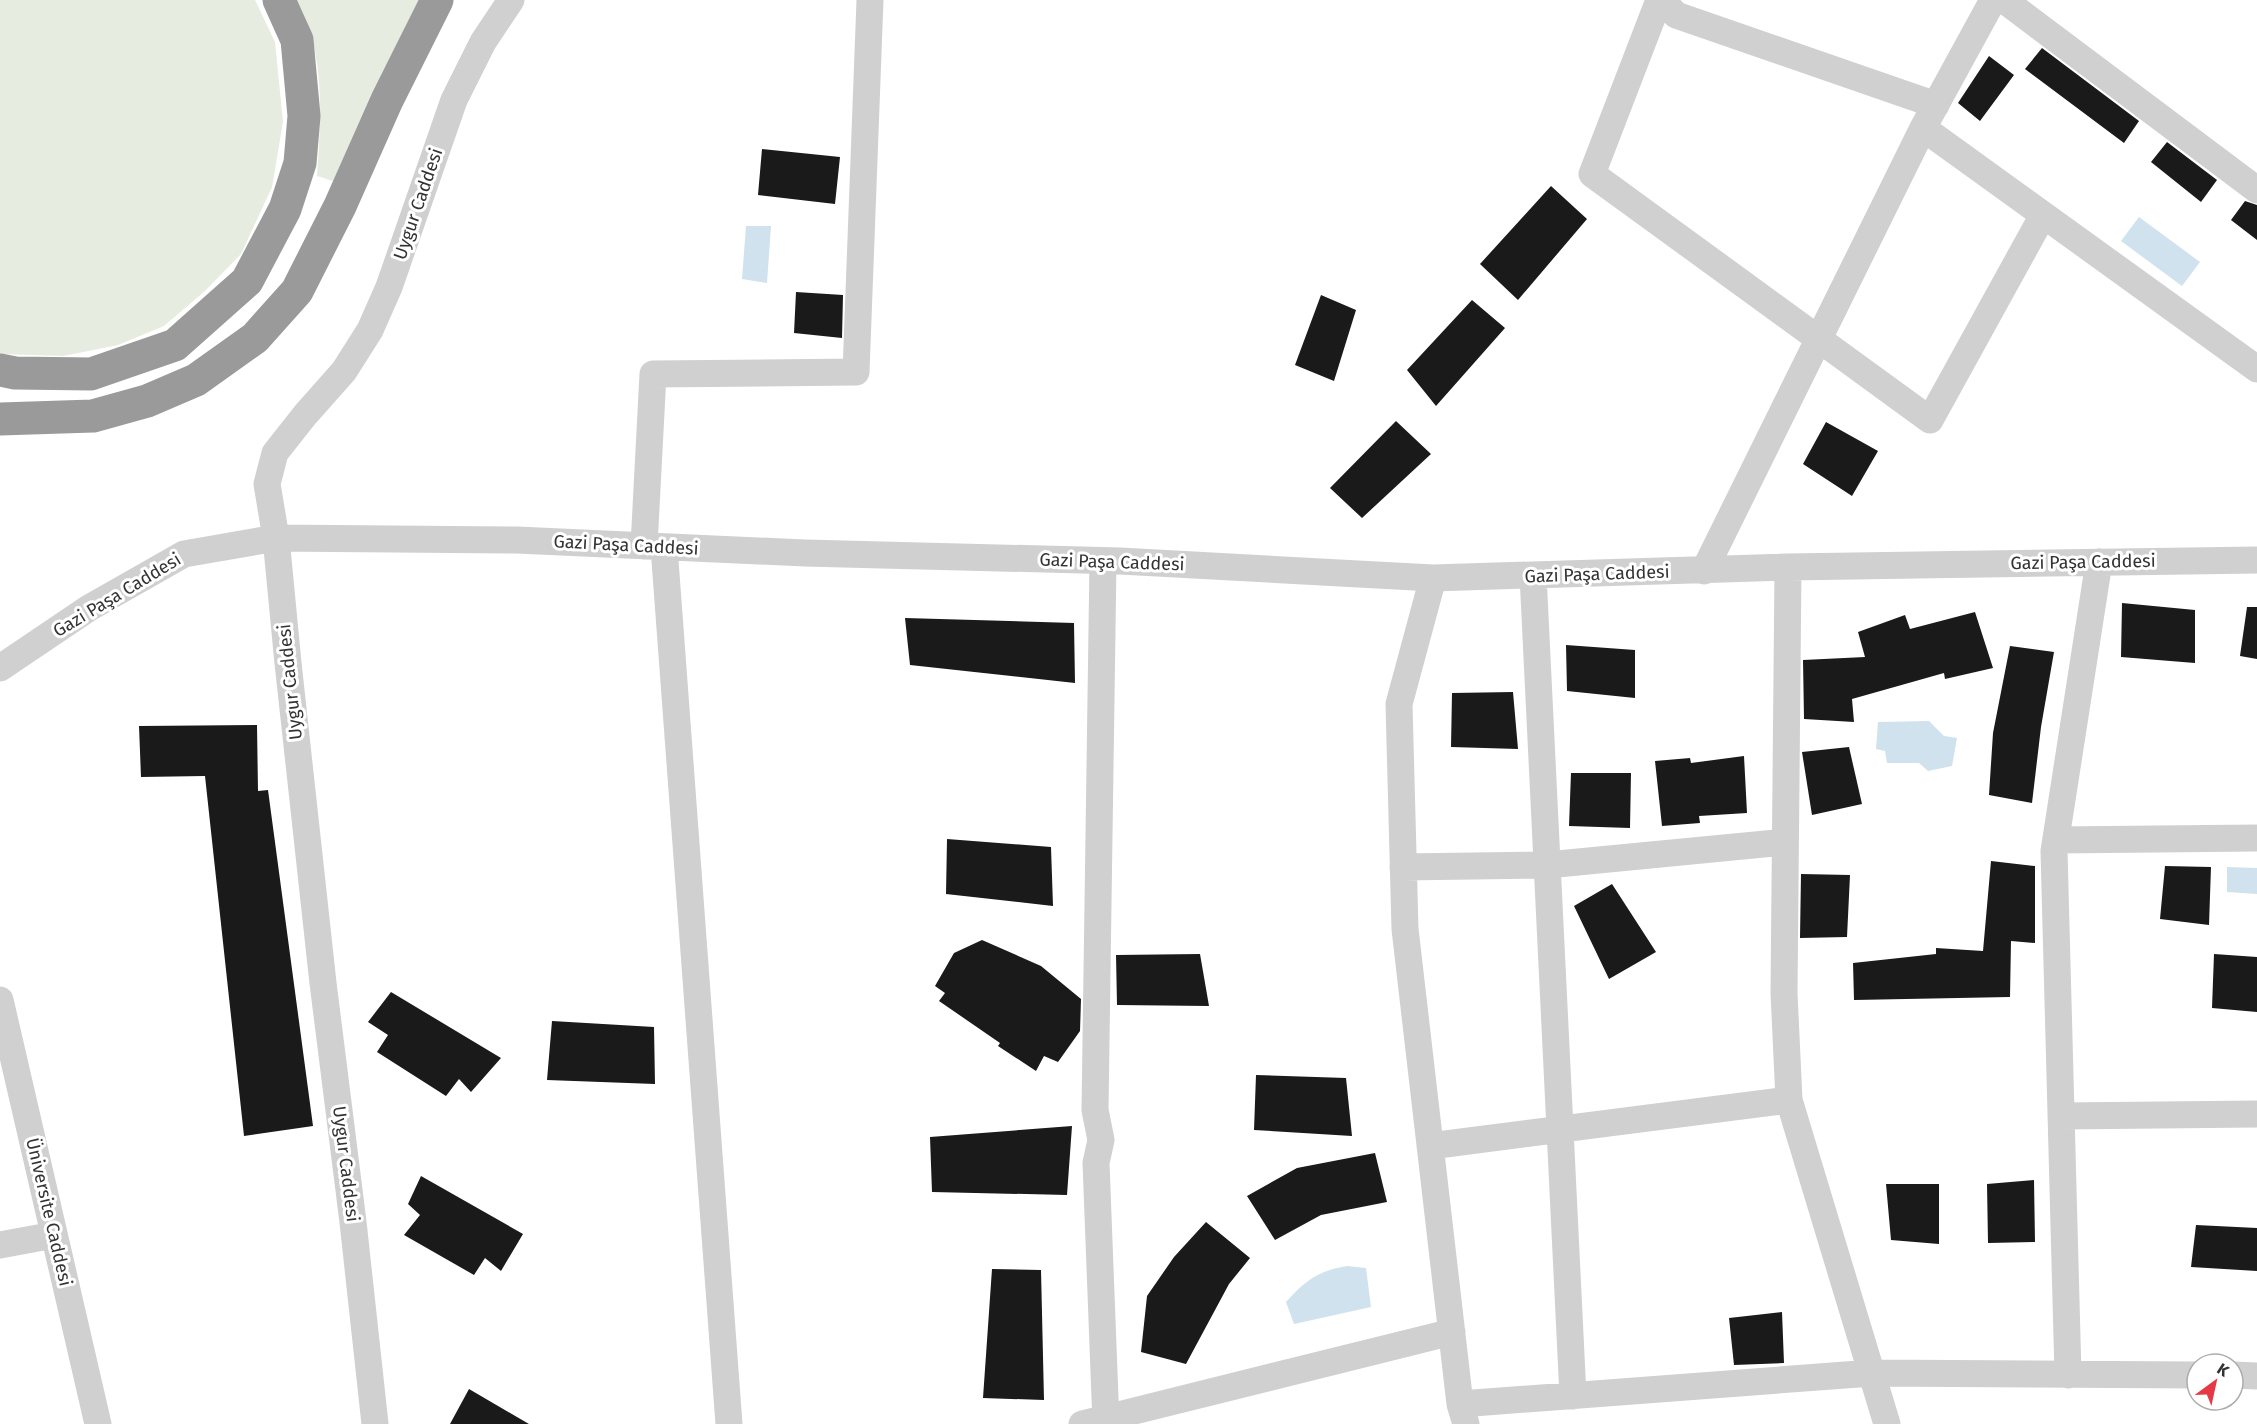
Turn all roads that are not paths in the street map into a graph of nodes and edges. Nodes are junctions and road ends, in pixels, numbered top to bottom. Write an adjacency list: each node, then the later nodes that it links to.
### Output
1 (279, 0): 14 (highway)
2 (437, 0): 15 (highway)
3 (511, 0): 16 (street, Uygur Caddesi)
4 (870, 0): 17 (street)
5 (1661, 0): 8 (street); 12 (street)
6 (1993, 0): 8 (street)
7 (2004, 0): 10 (street)
8 (1936, 105): 9 (street)
9 (1923, 128): 11 (street); 12 (street)
10 (2257, 190)
11 (2043, 215): 12 (street); 13 (street)
12 (1819, 339): 22 (street)
13 (2257, 369)
14 (0, 370)
15 (0, 419)
16 (276, 538): 17 (street, Gazi Paşa Caddesi); 25 (street, Gazi Paşa Caddesi); 47 (street, Uygur Caddesi)
17 (654, 546): 19 (street, Gazi Paşa Caddesi); 48 (street)
18 (2257, 560): 20 (street, Gazi Paşa Caddesi)
19 (1103, 561): 24 (street, Gazi Paşa Caddesi); 45 (street)
20 (2099, 562): 21 (street, Gazi Paşa Caddesi); 27 (street)
21 (1788, 567): 22 (street, Gazi Paşa Caddesi); 28 (street)
22 (1704, 571): 23 (street, Gazi Paşa Caddesi)
23 (1533, 575): 24 (street, Gazi Paşa Caddesi); 29 (street)
24 (1432, 578): 30 (street)
25 (0, 668)
26 (2257, 838): 27 (street)
27 (2056, 840): 34 (street)
28 (1785, 843): 29 (street); 32 (street)
29 (1547, 866): 30 (street); 35 (street)
30 (1403, 867): 36 (street)
31 (0, 1000): 37 (street, Üniversite Caddesi)
32 (1789, 1100): 35 (street); 40 (street)
33 (2257, 1114): 34 (street)
34 (2061, 1116): 41 (street)
35 (1560, 1130): 36 (street); 43 (street)
36 (1430, 1146): 39 (street)
37 (54, 1235): 38 (street); 46 (street, Üniversite Caddesi)
38 (0, 1245)
39 (1452, 1332): 44 (street); 45 (street)
40 (1872, 1373): 41 (street); 43 (street); 49 (street)
41 (2068, 1375): 42 (street)
42 (2185, 1375)
43 (1573, 1396): 44 (street)
44 (1463, 1414)
45 (1097, 1422)
46 (98, 1424)
47 (375, 1424)
48 (729, 1424)
49 (1887, 1424)

